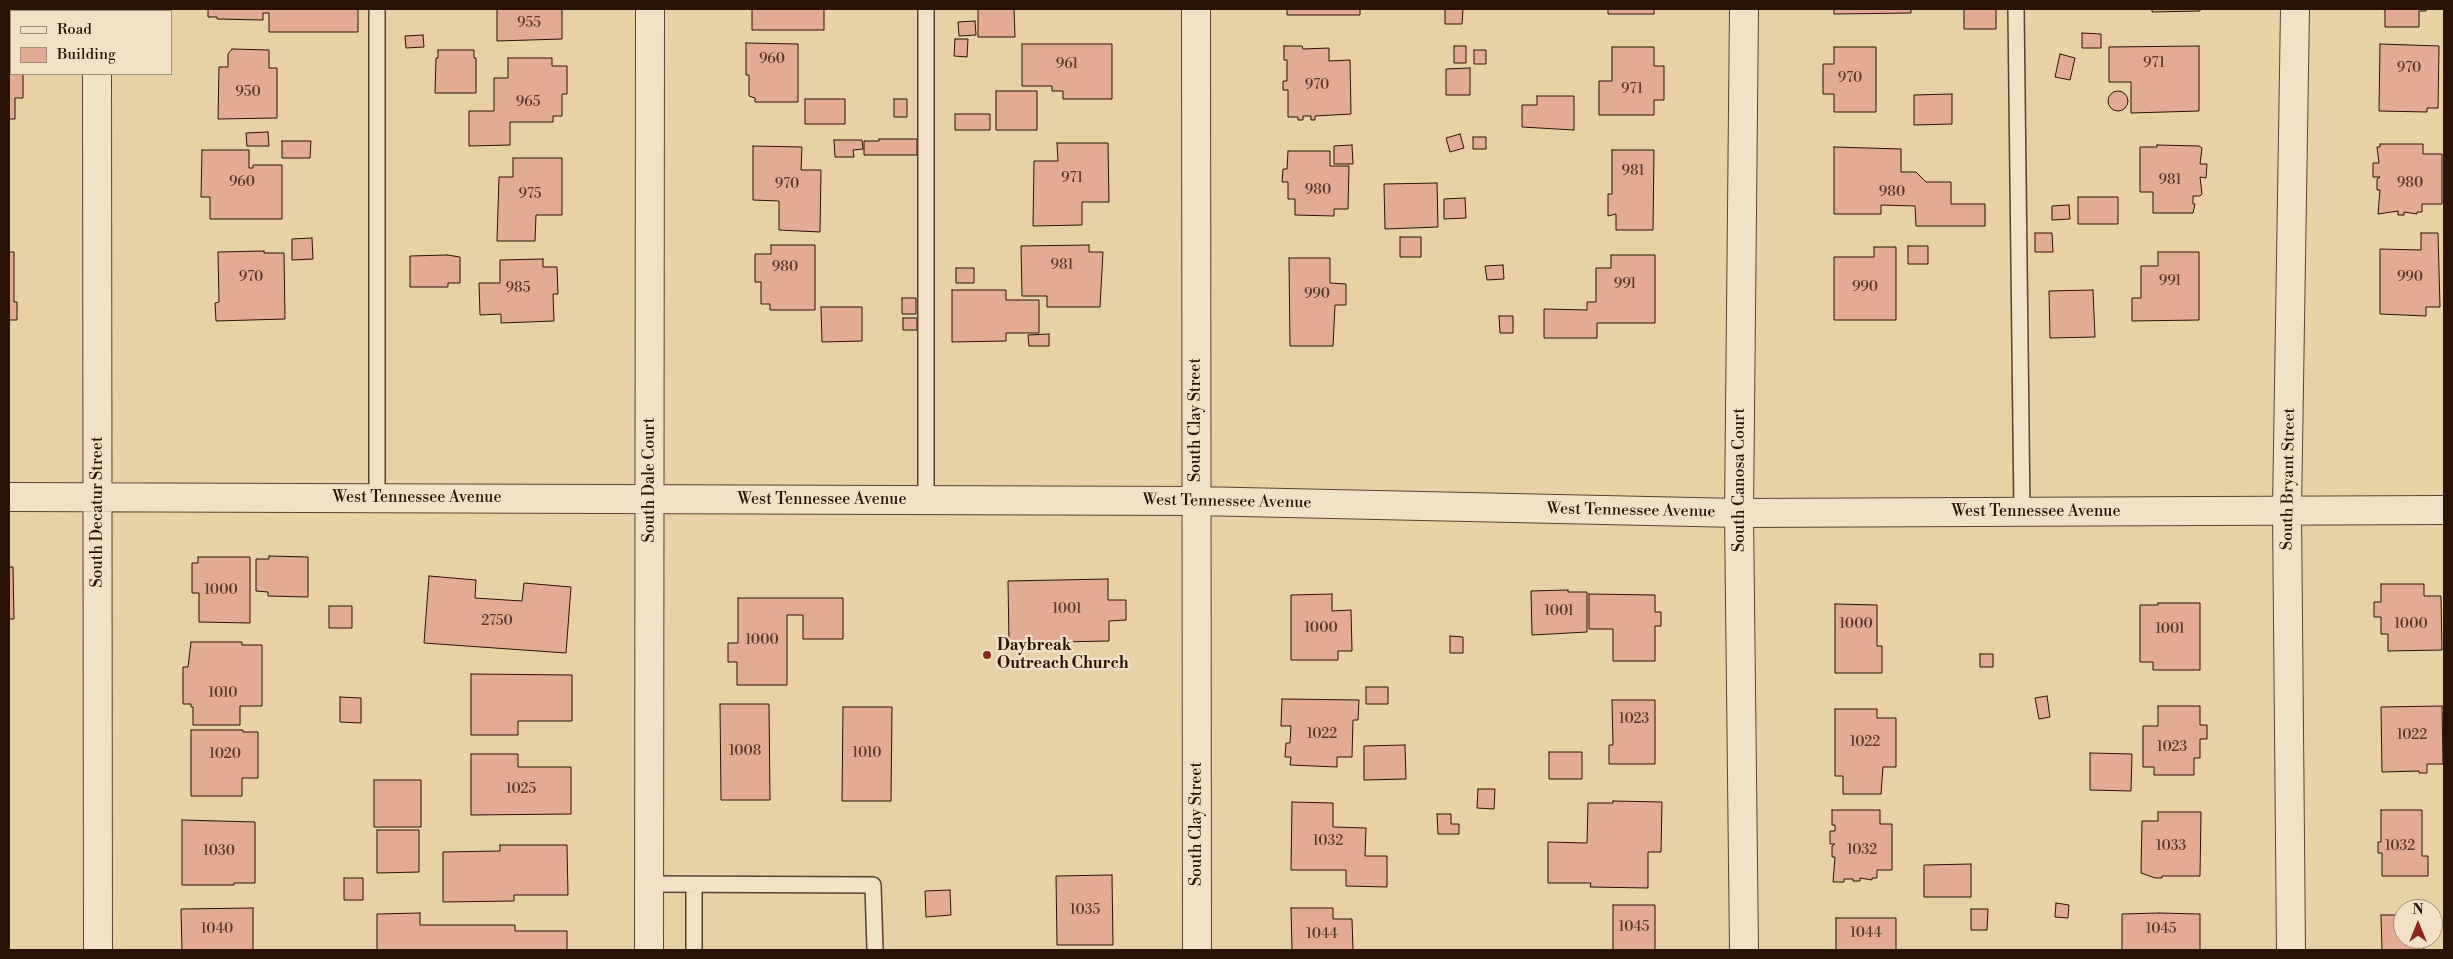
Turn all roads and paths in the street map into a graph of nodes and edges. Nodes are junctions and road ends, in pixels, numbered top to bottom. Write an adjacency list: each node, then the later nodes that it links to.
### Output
1 (377, 9): 11 (lane)
2 (650, 9): 12 (street, South Dale Court)
3 (926, 9): 13 (lane)
4 (1196, 9): 14 (street, South Clay Street)
5 (1744, 9): 18 (street, South Canosa Court)
6 (2016, 9): 17 (lane)
7 (2295, 9): 15 (street, South Bryant Street)
8 (97, 75): 10 (street, South Decatur Street)
9 (9, 497): 10 (street, West Tennessee Avenue)
10 (98, 497): 11 (street, West Tennessee Avenue); 21 (street, South Decatur Street)
11 (378, 498): 12 (street, West Tennessee Avenue)
12 (649, 499): 13 (street, West Tennessee Avenue); 19 (street, South Dale Court)
13 (926, 500): 14 (street, West Tennessee Avenue)
14 (1196, 501): 18 (street, West Tennessee Avenue); 25 (street, South Clay Street)
15 (2288, 510): 16 (street, West Tennessee Avenue); 17 (street, West Tennessee Avenue); 27 (street, South Bryant Street)
16 (2444, 510)
17 (2022, 513): 18 (street, West Tennessee Avenue)
18 (1739, 514): 26 (street, South Canosa Court)
19 (648, 884): 20 (lane); 22 (street, South Dale Court)
20 (694, 885): 23 (lane); 24 (lane)
21 (98, 950)
22 (649, 950)
23 (694, 950)
24 (874, 950)
25 (1197, 950)
26 (1744, 950)
27 (2291, 950)

